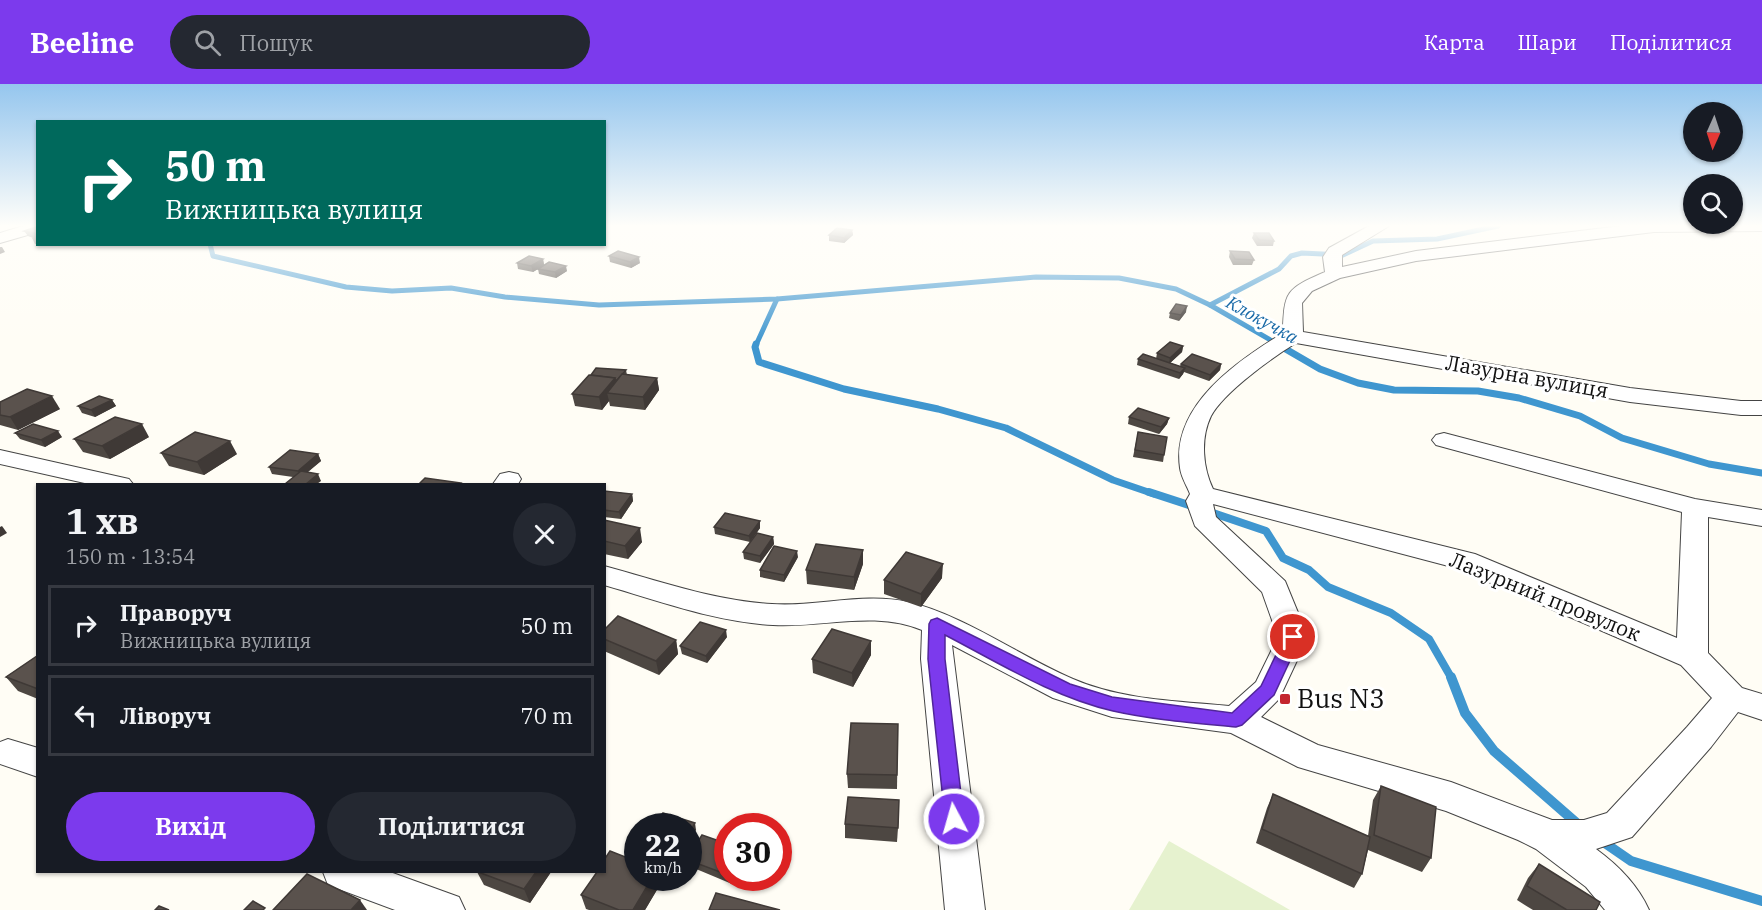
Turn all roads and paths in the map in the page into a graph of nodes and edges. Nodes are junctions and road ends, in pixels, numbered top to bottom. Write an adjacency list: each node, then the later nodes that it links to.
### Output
1 (1330, 265): 2 (street)
2 (1281, 343): 3 (street, Лазурна вулиця); 7 (street)
3 (1762, 408)
4 (1444, 440): 8 (street)
5 (3, 461): 6 (street)
6 (115, 483)
7 (1202, 505): 12 (street, Лазурний провулок); 14 (street)
8 (1695, 507): 9 (street); 12 (street)
9 (1762, 518)
10 (606, 576): 11 (street)
11 (937, 624): 14 (street); 18 (street)
12 (1692, 657): 13 (street, Лазурний провулок)
13 (1746, 702): 15 (street)
14 (1236, 720): 15 (street)
15 (1566, 837): 19 (street)
16 (345, 873): 17 (street)
17 (445, 910)
18 (965, 910)
19 (1629, 910)

